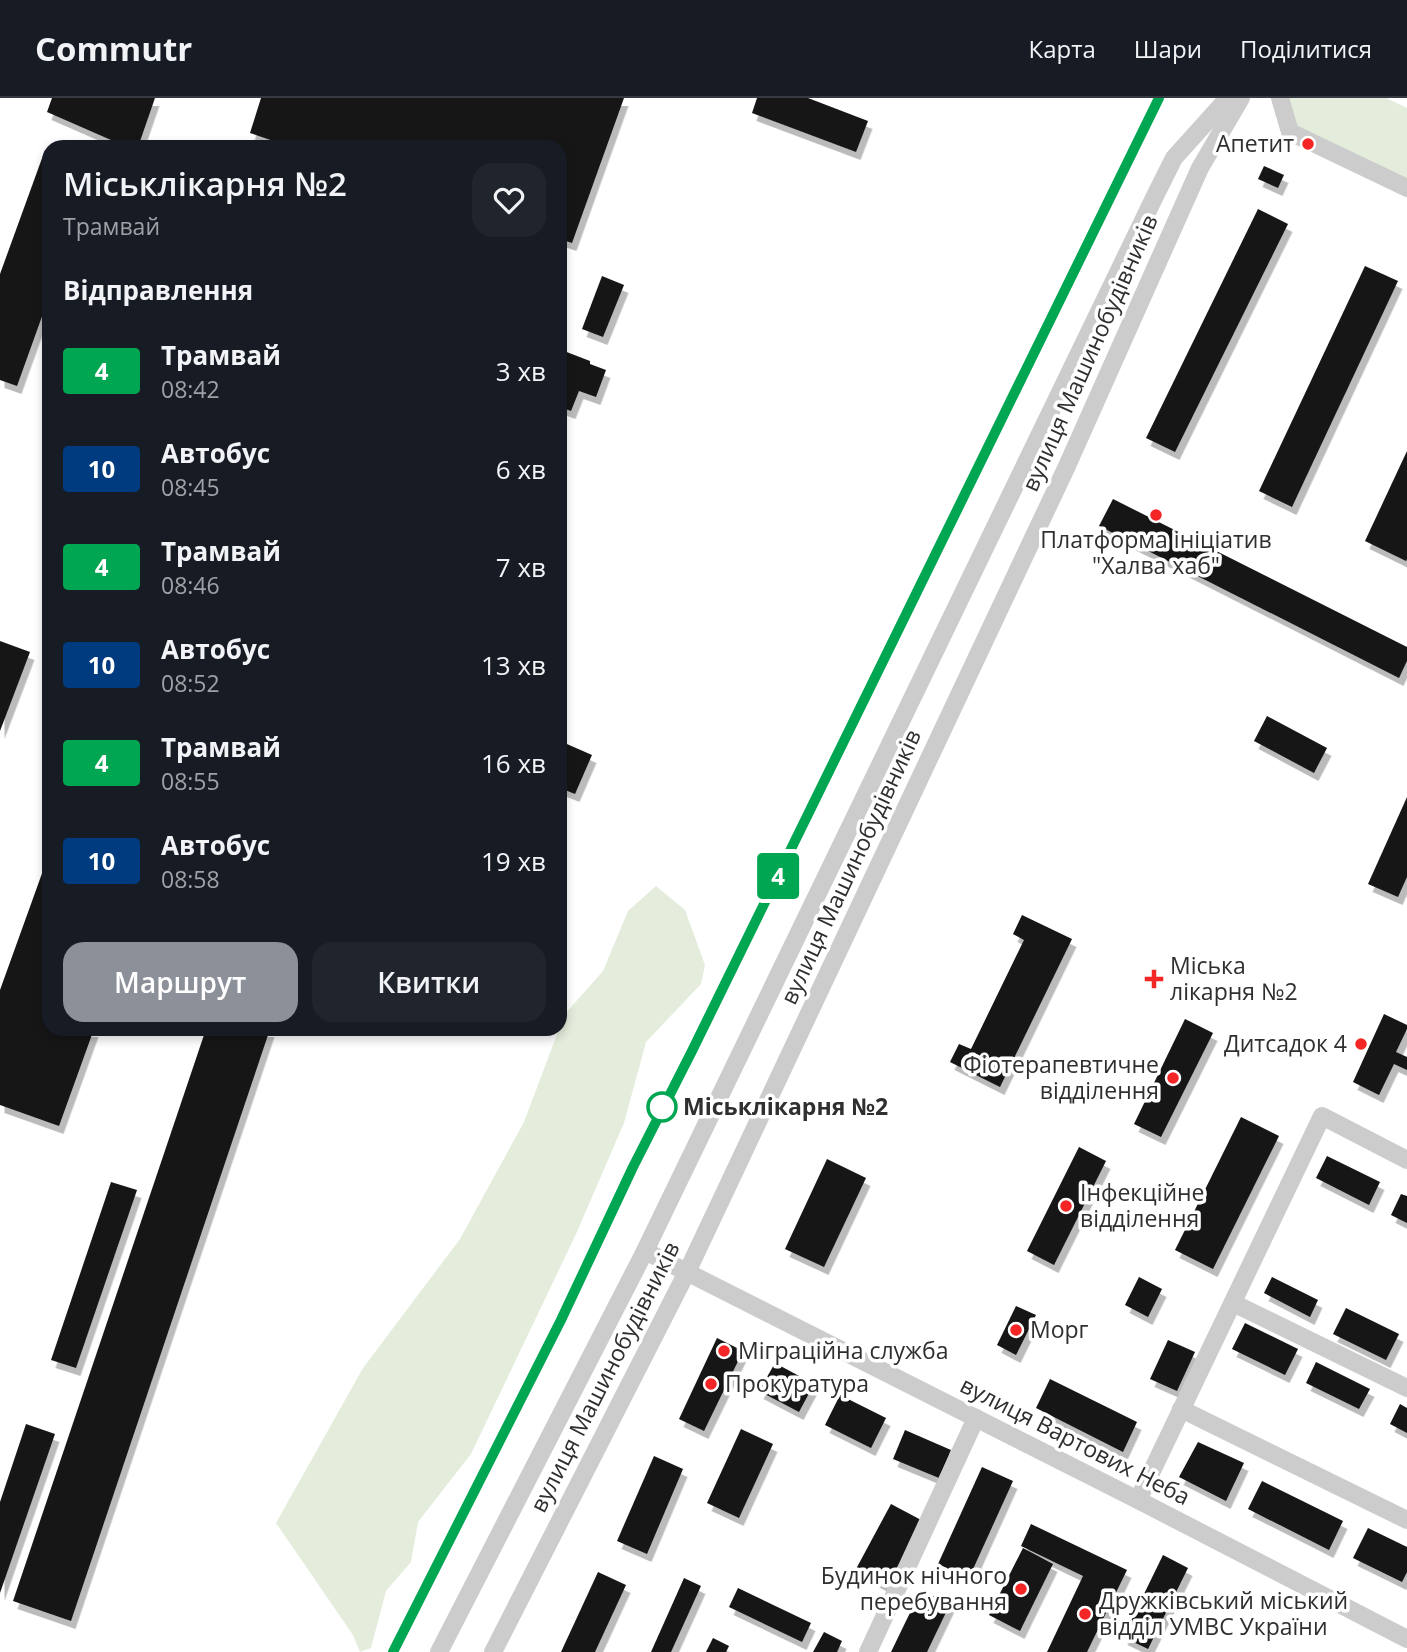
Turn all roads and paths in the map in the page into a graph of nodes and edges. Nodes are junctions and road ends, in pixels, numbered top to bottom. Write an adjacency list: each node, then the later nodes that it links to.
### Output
1 (1228, 98): 6 (street, вулиця Машинобудівників)
2 (1241, 98): 7 (street, вулиця Машинобудівників)
3 (1280, 98): 4 (street)
4 (1407, 188)
5 (1407, 1160): 8 (street)
6 (645, 1251): 7 (street, вулиця Вартових Неба); 15 (street, вулиця Машинобудівників)
7 (687, 1272): 11 (street, вулиця Вартових Неба); 16 (street, вулиця Машинобудівників)
8 (1233, 1303): 9 (street); 10 (street)
9 (1407, 1388)
10 (1181, 1409): 12 (street); 13 (street)
11 (976, 1418): 12 (street, вулиця Вартових Неба); 17 (street)
12 (1138, 1500): 14 (street, вулиця Вартових Неба)
13 (1407, 1520)
14 (1407, 1639)
15 (439, 1652)
16 (494, 1652)
17 (868, 1652)

